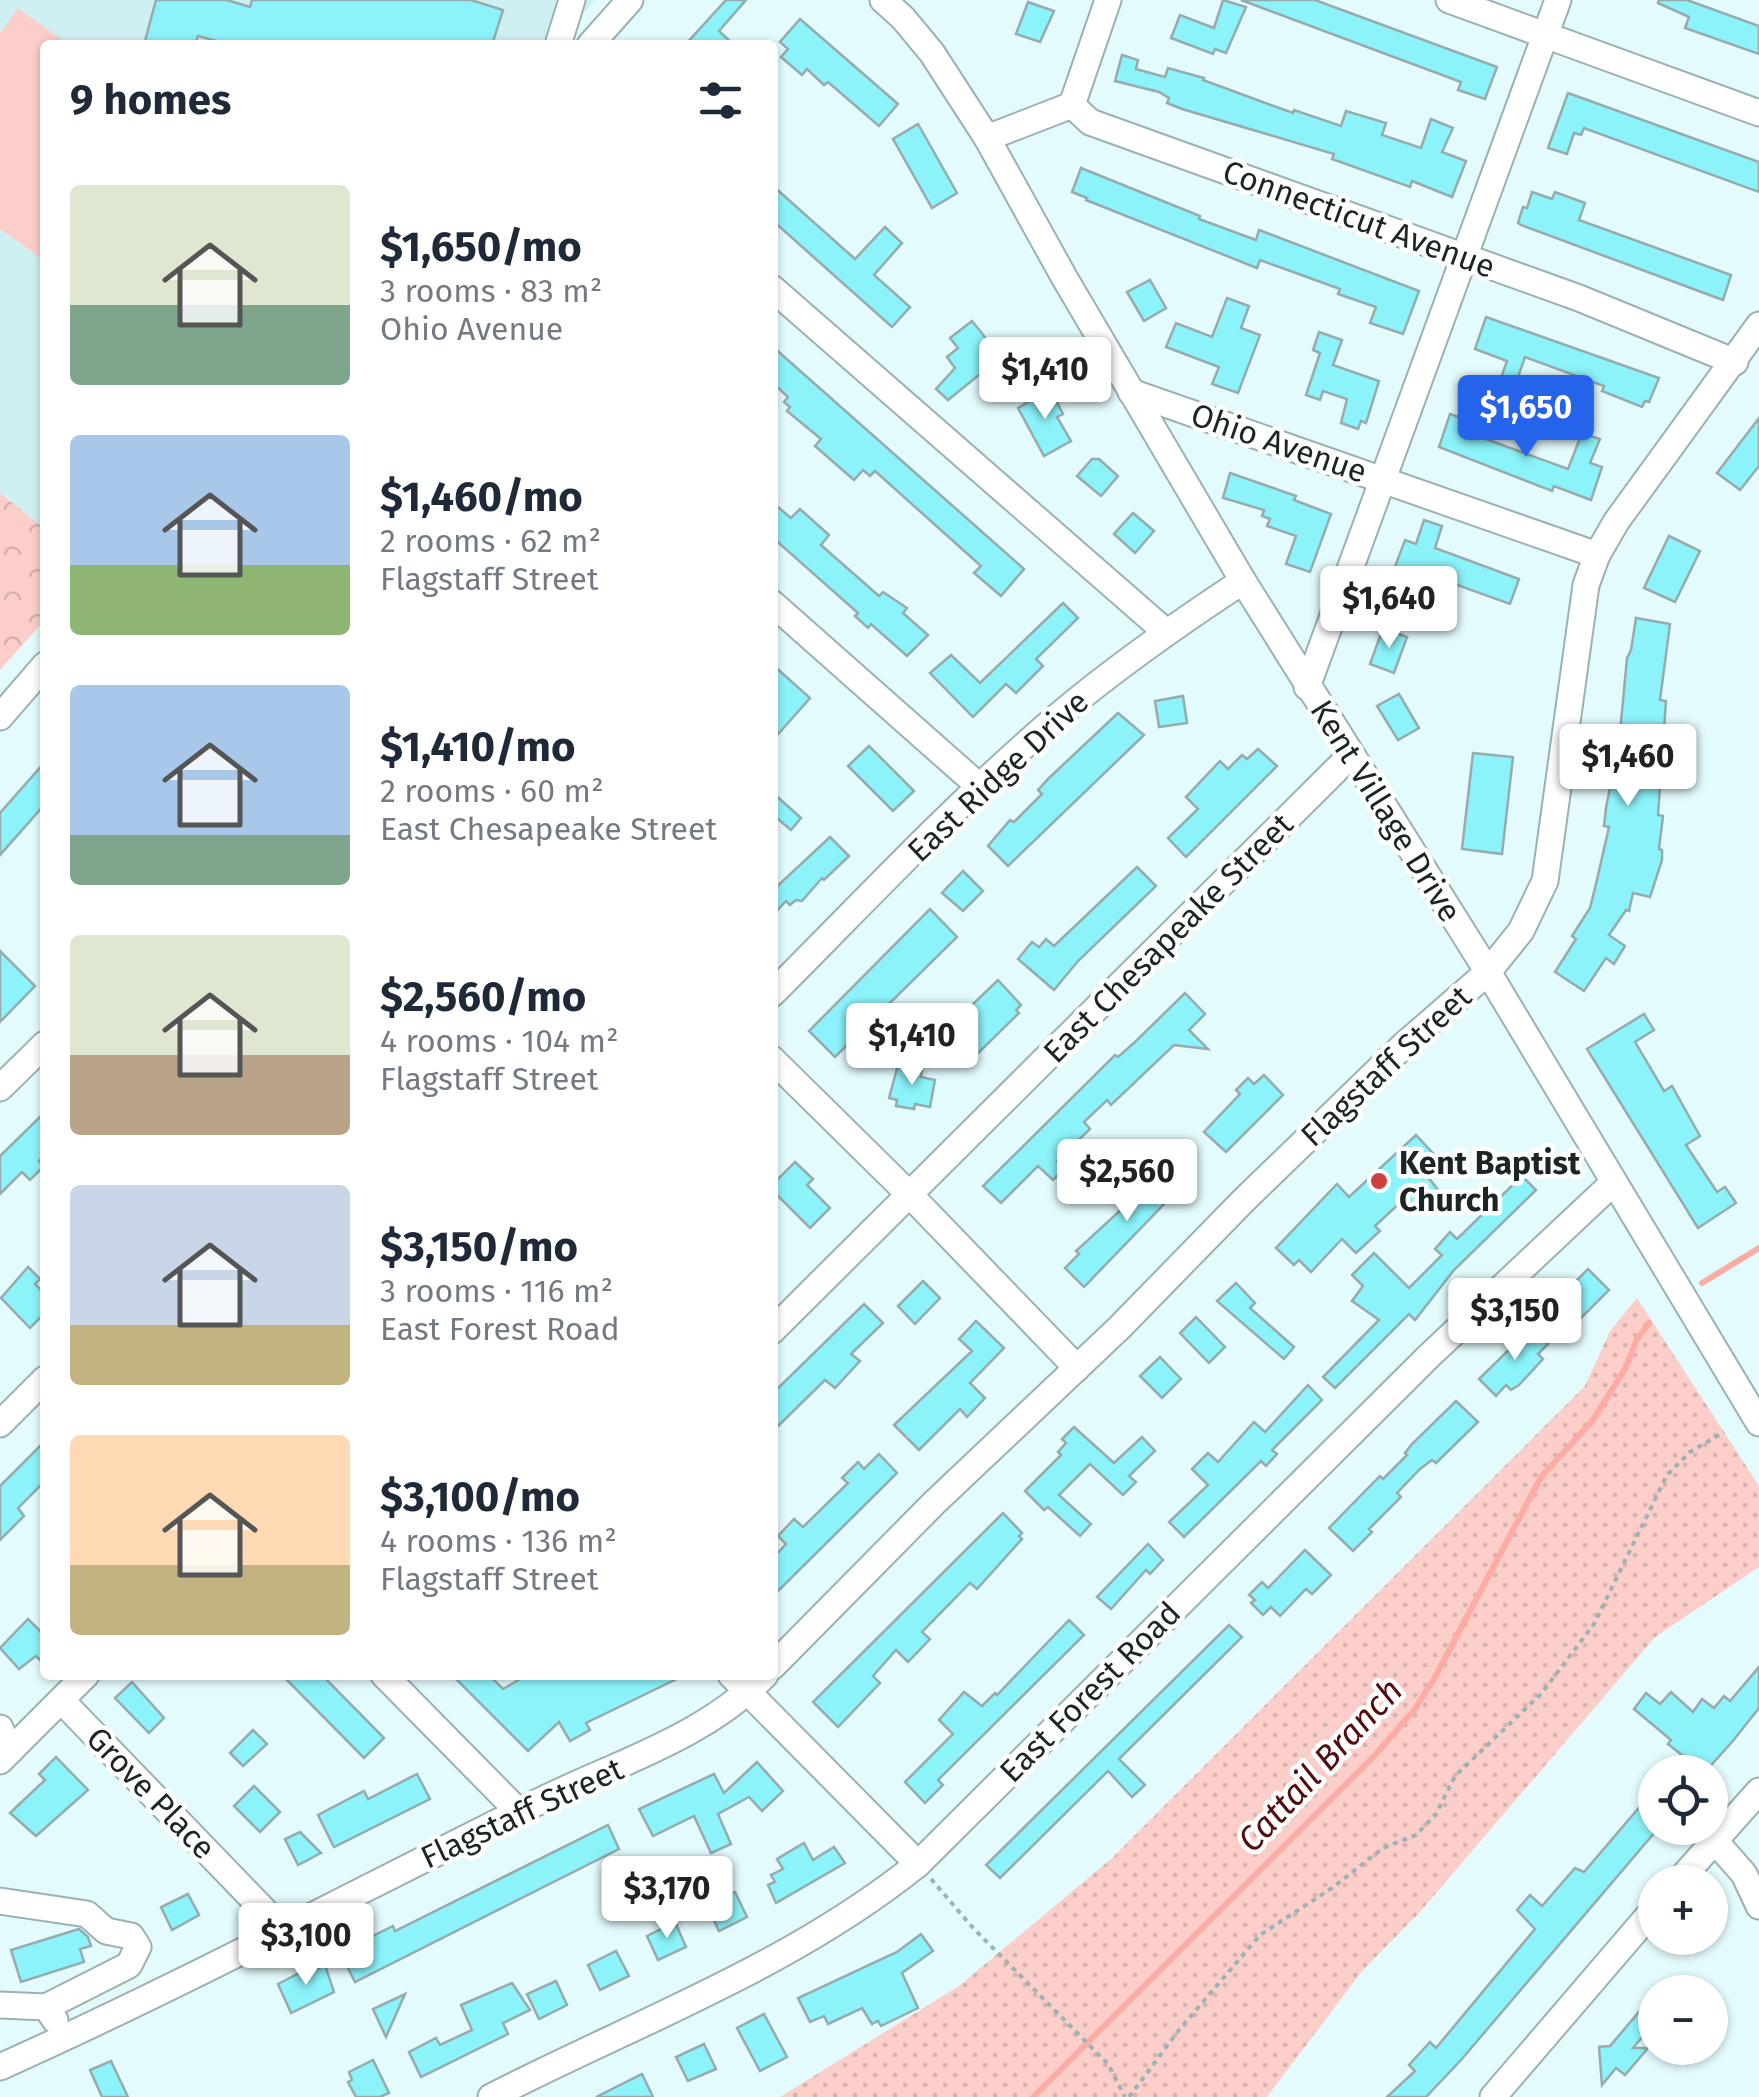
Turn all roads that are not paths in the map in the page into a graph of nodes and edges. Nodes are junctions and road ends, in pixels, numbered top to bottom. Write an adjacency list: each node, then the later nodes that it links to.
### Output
1 (572, 0): 8 (street)
2 (630, 0): 9 (street)
3 (883, 0): 12 (street, Kent Village Drive)
4 (1108, 0): 10 (street)
5 (1449, 0): 7 (street)
6 (1558, 0): 7 (street)
7 (1545, 34): 11 (street); 13 (street)
8 (560, 40)
9 (594, 40)
10 (1072, 105): 12 (street); 13 (street, Connecticut Avenue)
11 (1759, 113)
12 (987, 138): 17 (street, Kent Village Drive)
13 (1463, 257): 16 (street, Connecticut Avenue); 18 (street)
14 (778, 293): 22 (street)
15 (1759, 326): 16 (street, Flagstaff Street)
16 (1735, 362): 19 (street, Flagstaff Street)
17 (1131, 392): 18 (street, Ohio Avenue); 20 (street, Kent Village Drive)
18 (1381, 478): 19 (street, Ohio Avenue); 24 (street)
19 (1597, 555): 28 (street, Flagstaff Street)
20 (1243, 581): 22 (street, East Ridge Drive); 24 (street, Kent Village Drive)
21 (778, 608): 27 (street)
22 (1166, 632): 27 (street, East Ridge Drive)
23 (40, 672): 25 (street)
24 (1307, 687): 26 (street, Kent Village Drive)
25 (0, 716)
26 (1351, 755): 28 (street, Kent Village Drive); 34 (street, East Chesapeake Street)
27 (980, 787): 29 (street, East Ridge Drive)
28 (1488, 972): 33 (street, Kent Village Drive); 36 (street, Flagstaff Street)
29 (778, 988)
30 (40, 1049): 32 (street)
31 (778, 1065): 34 (street)
32 (0, 1088)
33 (1614, 1182): 38 (street, Kent Village Drive); 51 (street, East Forest Road)
34 (912, 1196): 35 (street, East Chesapeake Street); 36 (street)
35 (778, 1326)
36 (1076, 1368): 40 (street, Flagstaff Street)
37 (40, 1384): 39 (street)
38 (1759, 1423)
39 (0, 1424)
40 (778, 1661)
41 (81, 1680): 44 (street)
42 (389, 1680): 47 (street)
43 (748, 1681): 47 (street, Flagstaff Street); 51 (street)
44 (61, 1700): 45 (street); 56 (street, Grove Place)
45 (3, 1747)
46 (1759, 1791): 48 (street)
47 (519, 1812): 56 (street, Flagstaff Street)
48 (1728, 1825)
49 (1710, 1845): 52 (street)
50 (1718, 1845): 54 (street)
51 (918, 1864): 61 (street, East Forest Road)
52 (1693, 1865)
53 (0, 1901): 58 (street)
54 (1759, 1906)
55 (1638, 1928): 62 (street)
56 (282, 1929): 59 (street, Flagstaff Street)
57 (0, 2004): 58 (street)
58 (46, 2007): 59 (street)
59 (66, 2036): 60 (street, Flagstaff Street)
60 (0, 2068)
61 (491, 2097)
62 (1493, 2097)

